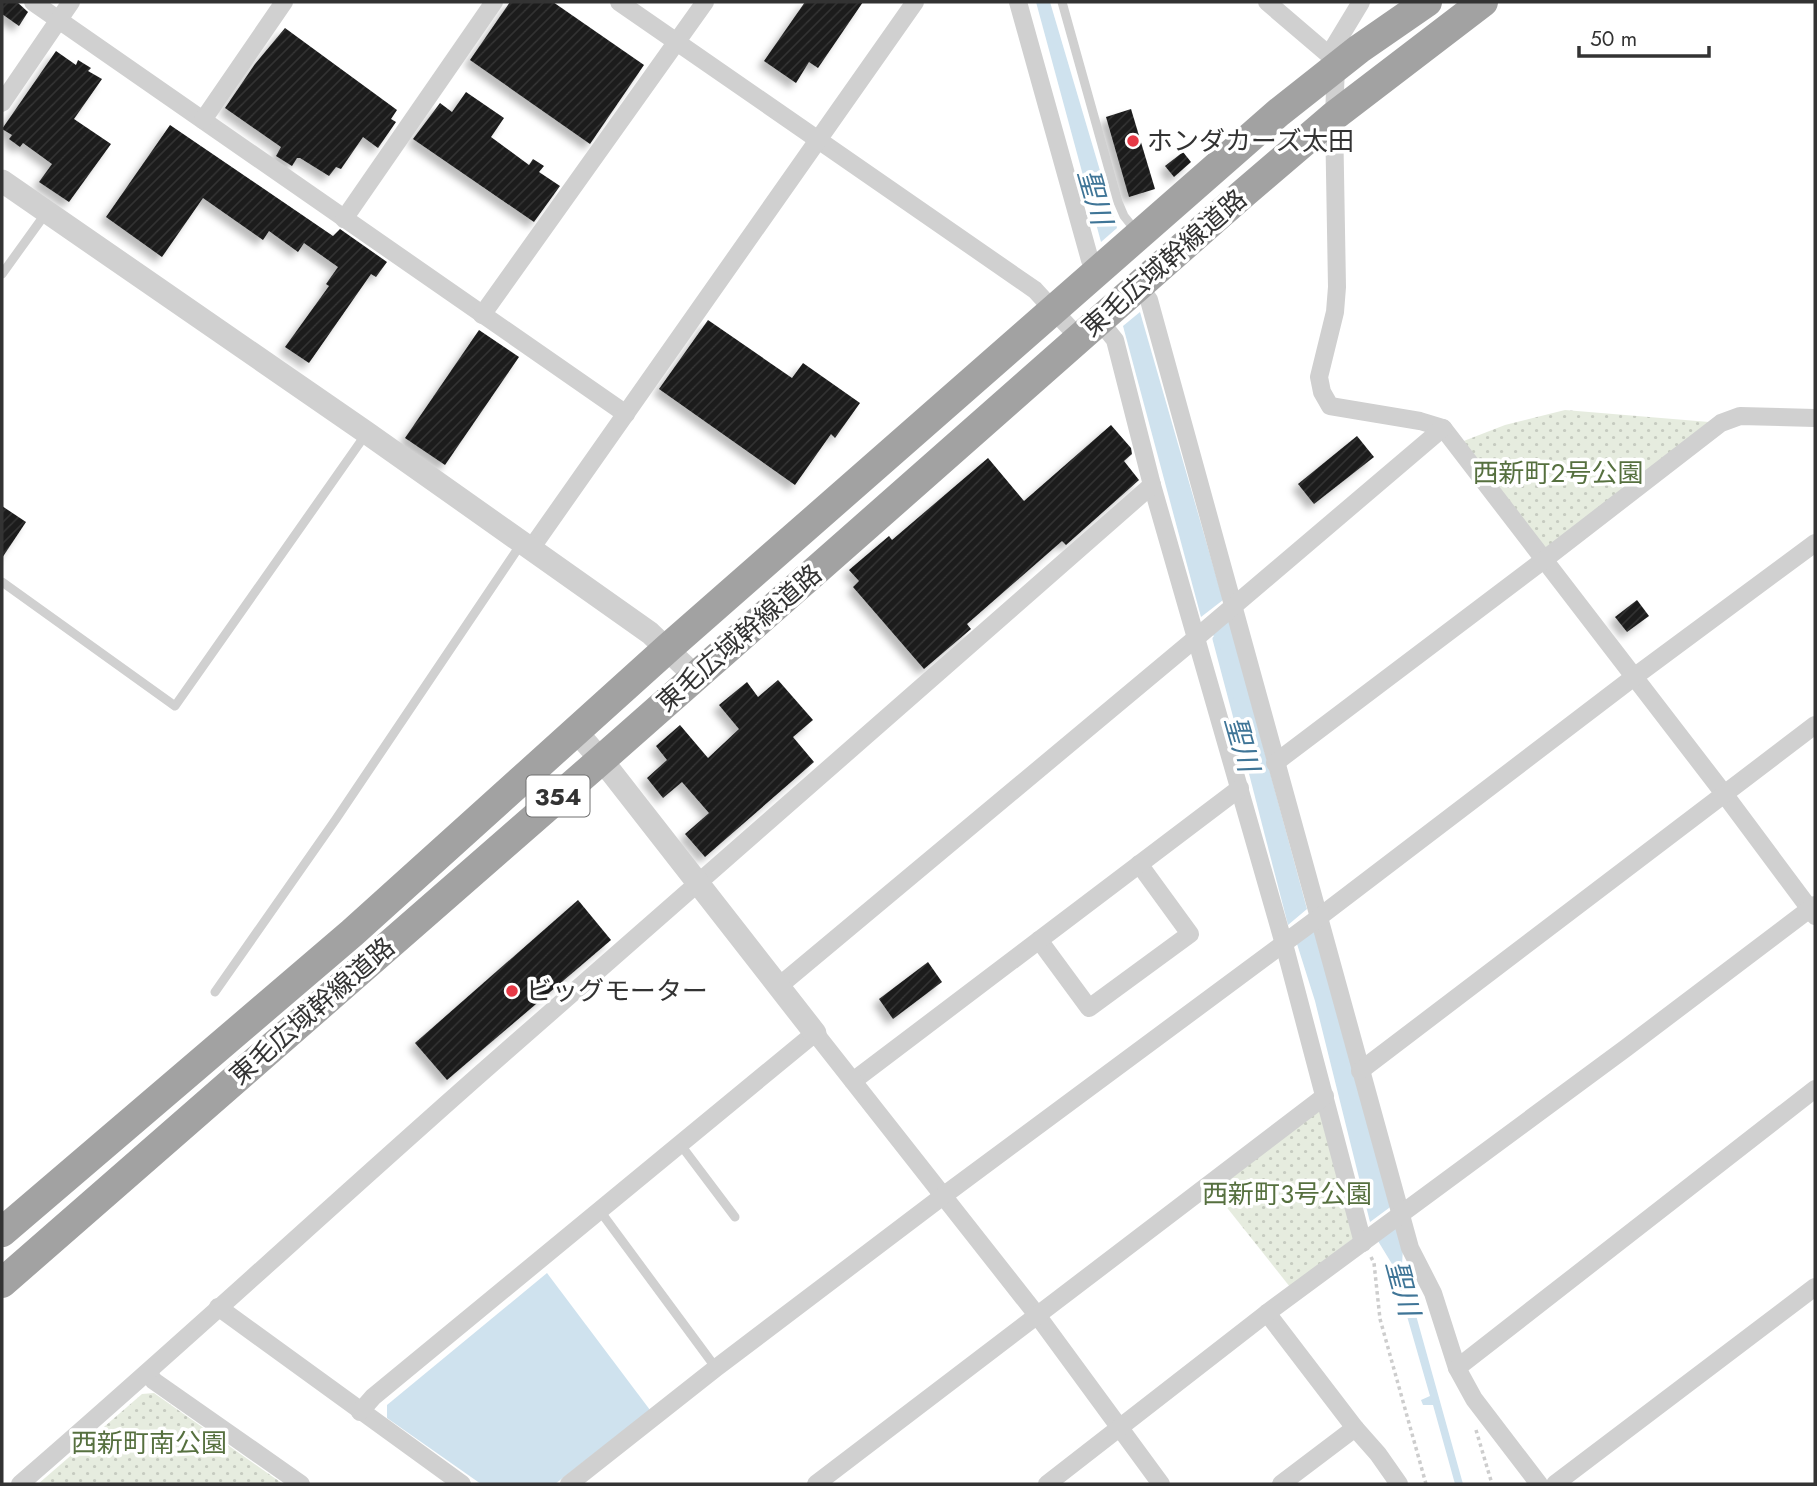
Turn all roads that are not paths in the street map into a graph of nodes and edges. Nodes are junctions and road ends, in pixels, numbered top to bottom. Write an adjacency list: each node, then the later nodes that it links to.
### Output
1 (33, 2): 14 (street)
2 (71, 2): 14 (street)
3 (284, 2): 19 (street)
4 (494, 2): 23 (street)
5 (618, 2): 15 (street)
6 (705, 2): 15 (street)
7 (915, 2): 20 (street)
8 (1018, 2): 25 (street)
9 (1062, 2): 24 (lane)
10 (1267, 2): 16 (street)
11 (1361, 2): 16 (street)
12 (1427, 2): 16 (highway, 東毛広域幹線道路 / 354)
13 (1483, 2): 18 (highway, 東毛広域幹線道路 / 354)
14 (59, 20): 17 (street); 19 (street)
15 (677, 43): 20 (street); 29 (street)
16 (1333, 61): 18 (street); 24 (highway, 東毛広域幹線道路 / 354)
17 (2, 103)
18 (1334, 117): 27 (highway, 東毛広域幹線道路 / 354); 33 (street)
19 (203, 120): 23 (street)
20 (818, 139): 28 (street); 31 (street)
21 (2, 181): 22 (street)
22 (47, 212): 26 (lane); 34 (street)
23 (344, 219): 29 (street)
24 (1133, 241): 25 (highway, 東毛広域幹線道路 / 354)
25 (1100, 270): 28 (highway, 東毛広域幹線道路 / 354)
26 (2, 274)
27 (1138, 287): 30 (highway, 東毛広域幹線道路 / 354); 40 (street)
28 (1055, 309): 30 (street); 42 (highway, 東毛広域幹線道路 / 354)
29 (482, 314): 31 (street)
30 (1098, 322): 35 (street); 43 (highway, 東毛広域幹線道路 / 354)
31 (626, 414): 37 (street)
32 (1815, 418): 38 (street)
33 (1443, 428): 38 (street); 40 (street)
34 (367, 433): 37 (street); 39 (lane)
35 (1152, 485): 41 (street); 52 (street)
36 (1815, 543): 44 (street)
37 (526, 547): 42 (street); 58 (lane)
38 (1545, 559): 44 (street); 48 (street)
39 (2, 582)
40 (1229, 610): 41 (street); 48 (street)
41 (1199, 635): 49 (street); 57 (street)
42 (668, 648): 43 (street); 46 (highway, 東毛広域幹線道路 / 354)
43 (695, 676): 47 (highway, 東毛広域幹線道路 / 354)
44 (1634, 677): 50 (street); 54 (street)
45 (1815, 725): 50 (street)
46 (576, 731): 47 (street); 69 (highway, 東毛広域幹線道路 / 354)
47 (601, 760): 52 (street); 71 (highway, 東毛広域幹線道路 / 354)
48 (1275, 763): 54 (street)
49 (1240, 788): 51 (street); 56 (street)
50 (1725, 794): 53 (street); 60 (street)
51 (1139, 864): 55 (street); 55 (street)
52 (698, 883): 57 (street); 73 (street)
53 (1813, 910): 67 (street)
54 (1316, 920): 56 (street); 60 (street)
55 (1039, 940): 61 (street)
56 (1286, 942): 63 (street); 65 (street)
57 (779, 986): 59 (street)
58 (215, 992)
59 (815, 1033): 61 (street); 64 (street)
60 (1360, 1071): 67 (street)
61 (853, 1081): 65 (street)
62 (1815, 1089): 77 (street)
63 (1325, 1096): 70 (street); 75 (street)
64 (680, 1144): 66 (street); 68 (lane)
65 (943, 1196): 75 (street); 76 (street)
66 (600, 1211): 76 (lane); 79 (street)
67 (1398, 1216): 70 (street); 77 (street)
68 (735, 1217)
69 (2, 1232)
70 (1369, 1238): 74 (street)
71 (2, 1283)
72 (1815, 1287): 92 (street)
73 (218, 1307): 78 (street); 79 (street)
74 (1267, 1313): 80 (street); 81 (street)
75 (1037, 1315): 80 (street); 86 (street)
76 (716, 1368): 85 (street)
77 (1457, 1368): 91 (street)
78 (148, 1373): 82 (street); 83 (street)
79 (360, 1412): 84 (street)
80 (1118, 1427): 87 (street); 88 (street)
81 (1355, 1428): 89 (street); 90 (street)
82 (20, 1484)
83 (301, 1484)
84 (462, 1484)
85 (569, 1484)
86 (816, 1484)
87 (1046, 1484)
88 (1161, 1484)
89 (1281, 1484)
90 (1399, 1484)
91 (1539, 1484)
92 (1555, 1484)

